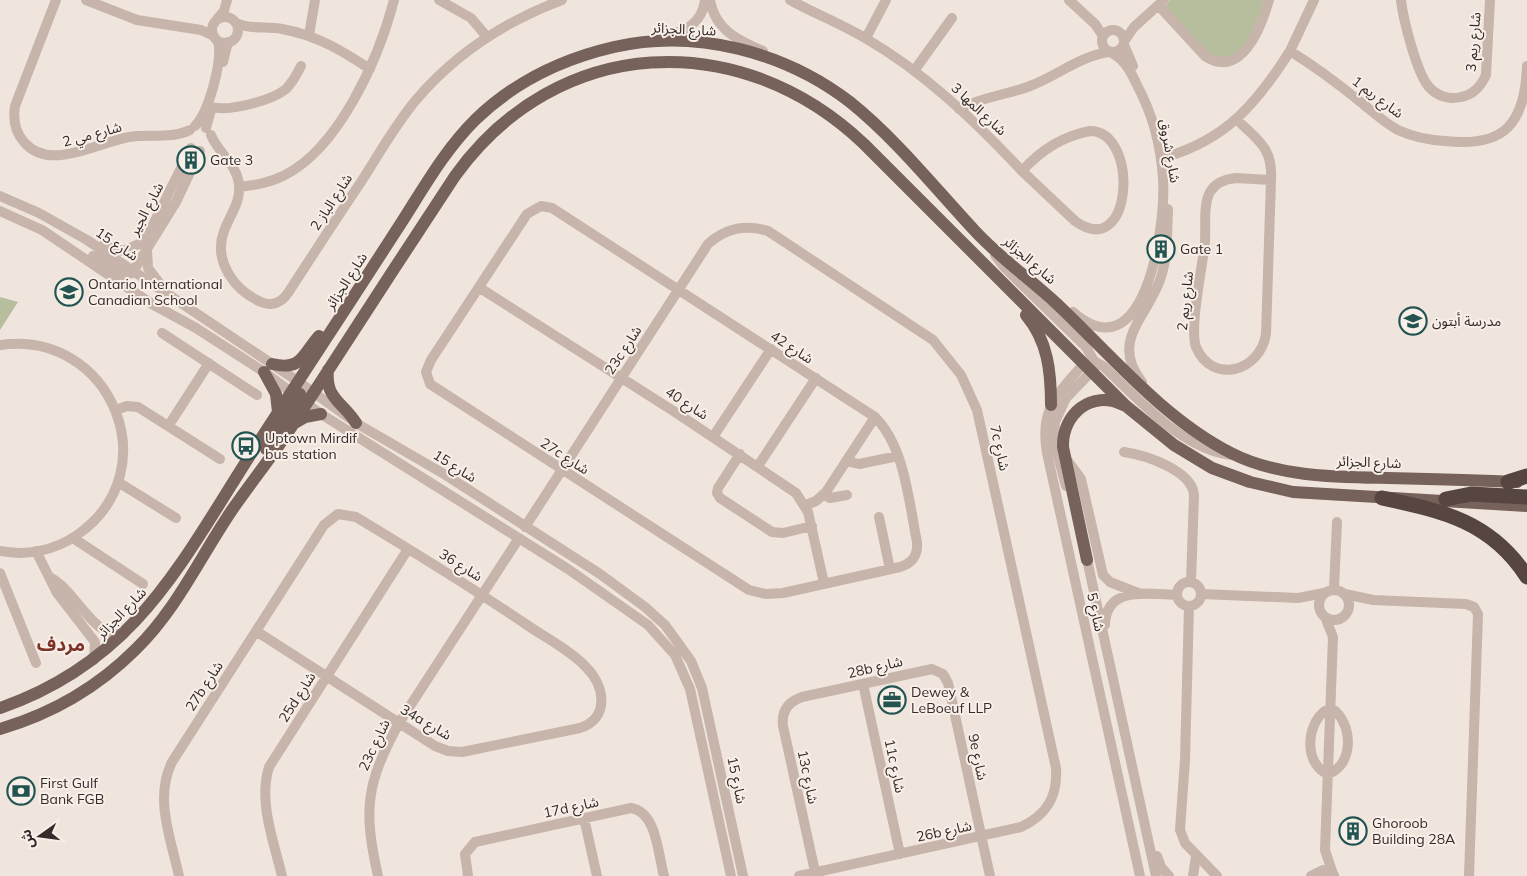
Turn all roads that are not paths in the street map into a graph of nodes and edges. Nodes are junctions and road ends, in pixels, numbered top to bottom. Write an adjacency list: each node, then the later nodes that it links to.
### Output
1 (56, 0): 45 (street, شارع مي 2)
2 (86, 0): 25 (street)
3 (227, 0): 22 (street)
4 (232, 0): 23 (street)
5 (315, 0): 26 (street)
6 (394, 0): 38 (street)
7 (440, 0): 27 (street)
8 (562, 0): 19 (street, شارع الباز 2)
9 (705, 0): 31 (street)
10 (710, 0): 35 (street)
11 (790, 0): 29 (street, شارع المها 3)
12 (886, 0): 29 (street)
13 (1069, 0): 28 (street, شارع شروق)
14 (1078, 0): 28 (street, شارع شروق)
15 (1269, 0): 20 (street)
16 (1314, 0): 32 (street)
17 (1401, 0): 18 (street, شارع ريم 3)
18 (1490, 0)
19 (551, 2): 27 (street, شارع الباز 2)
20 (1162, 3): 28 (street)
21 (952, 18): 39 (street)
22 (216, 20): 23 (street); 25 (street); 30 (street)
23 (234, 21): 24 (street); 30 (street)
24 (253, 27): 26 (street); 30 (street)
25 (197, 30): 30 (street)
26 (309, 35): 38 (street)
27 (487, 37): 53 (street, شارع الباز 2)
28 (1114, 37): 33 (street, شارع شروق); 33 (street); 34 (street); 48 (street, شارع شروق)
29 (866, 38): 39 (street, شارع المها 3)
30 (224, 39): 40 (street); 43 (street)
31 (643, 41): 35 (main road, شارع الجزائر); 70 (main road, شارع الجزائر)
32 (1290, 51): 37 (street, شارع ريم 1); 42 (street)
33 (1110, 52): 34 (street); 58 (street, شارع شروق)
34 (1087, 57): 41 (street)
35 (778, 62): 62 (main road, شارع الجزائر)
36 (302, 66): 40 (street)
37 (1527, 66)
38 (370, 69): 53 (street)
39 (914, 71): 41 (street, شارع المها 3)
40 (212, 107): 44 (street)
41 (959, 109): 50 (street, شارع المها 3)
42 (1237, 120): 48 (street); 52 (street, شارع ريم 2)
43 (192, 128): 44 (street); 45 (street, شارع مي 2); 46 (street)
44 (208, 131): 46 (street); 47 (street)
45 (175, 135): 46 (street)
46 (196, 148): 47 (street); 49 (street, شارع الجير); 51 (street, شارع الجير)
47 (220, 149): 53 (street)
48 (1166, 157): 58 (street, شارع شروق)
49 (181, 169): 51 (street); 61 (street, شارع الجير)
50 (1022, 171): 50 (street, شارع المها 3)
51 (190, 176): 61 (street, شارع الجير)
52 (1271, 180): 52 (street, شارع ريم 2)
53 (239, 187)
54 (0, 196): 60 (street, شارع 15)
55 (552, 208): 66 (street, 27c شارع); 67 (street, شارع 42)
56 (0, 211): 59 (street, شارع 15)
57 (768, 231): 67 (street, 23c شارع); 163 (street, 7c شارع)
58 (1163, 238): 69 (street, شارع شروق); 81 (street, شارع شروق)
59 (55, 239): 63 (street); 65 (street, شارع 15)
60 (87, 240): 61 (street); 63 (street, شارع 15)
61 (146, 245): 63 (street, شارع الجير); 68 (street)
62 (992, 248): 69 (main road, شارع الجزائر); 75 (street)
63 (129, 271): 65 (street); 68 (street, شارع 15)
64 (996, 276): 75 (main road, شارع الجزائر); 77 (main road, شارع الجزائر); 83 (main road)
65 (129, 288): 76 (street, شارع 15)
66 (480, 288): 78 (street, شارع 40); 101 (street, 27c شارع)
67 (678, 289): 73 (street, شارع 42); 78 (street, 23c شارع)
68 (168, 294): 76 (street, شارع 15)
69 (1050, 298): 81 (main road, شارع الجزائر)
70 (334, 327): 76 (main road); 80 (main road, شارع الجزائر)
71 (162, 333): 74 (street)
72 (0, 345): 85 (street)
73 (771, 349): 79 (street, شارع 42); 92 (street)
74 (209, 364): 82 (street); 91 (street)
75 (1090, 365): 83 (street, شارع 5); 84 (main road, شارع الجزائر); 96 (street); 125 (street, شارع 5)
76 (268, 368): 80 (street, شارع 15); 86 (main road)
77 (328, 370): 80 (main road, شارع الجزائر); 89 (main road)
78 (622, 378): 92 (street, شارع 40); 101 (street, 23c شارع)
79 (816, 378): 88 (street, شارع 42); 100 (street)
80 (302, 393): 86 (main road, شارع الجزائر); 87 (street, شارع 15); 89 (street, شارع 15); 90 (main road, شارع الجزائر); 113 (main road)
81 (1149, 393): 96 (main road, شارع الجزائر)
82 (257, 395)
83 (1051, 405): 185 (street, شارع 5)
84 (1126, 406): 97 (main road); 109 (main road, شارع الجزائر)
85 (116, 410): 91 (street); 103 (street)
86 (278, 412): 148 (main road, شارع الجزائر)
87 (321, 414): 90 (main road); 121 (street, شارع 15)
88 (875, 417): 95 (street, شارع 42); 99 (street)
89 (356, 423): 119 (street, شارع 15)
90 (293, 424): 113 (main road, شارع الجزائر)
91 (169, 425): 98 (street)
92 (713, 437): 94 (street, شارع 40)
93 (1124, 452): 132 (street)
94 (740, 454): 100 (street, شارع 40); 118 (street)
95 (898, 456): 99 (street); 126 (street, شارع 42)
96 (1236, 456): 104 (main road, شارع الجزائر)
97 (1065, 457): 125 (main road); 136 (street)
98 (220, 459)
99 (846, 461): 106 (street)
100 (758, 466): 111 (street, شارع 40)
101 (562, 470): 119 (street, 23c شارع); 134 (street, 27c شارع)
102 (1527, 476): 104 (highway)
103 (118, 482): 115 (street); 120 (street)
104 (1508, 482): 105 (main road, شارع الجزائر)
105 (1527, 483)
106 (824, 495): 107 (street); 111 (street)
107 (847, 495)
108 (1527, 497): 110 (highway)
109 (1382, 498): 110 (main road, شارع الجزائر); 130 (highway)
110 (1446, 500): 112 (main road, شارع الجزائر)
111 (806, 504): 118 (street)
112 (1527, 506)
113 (231, 512): 161 (main road, شارع الجزائر)
114 (879, 517): 126 (street)
115 (176, 518)
116 (1337, 522): 135 (street)
117 (324, 525): 122 (street, شارع 36); 147 (street, 27b شارع)
118 (812, 526): 134 (street)
119 (526, 527): 129 (street, شارع 15)
120 (73, 538): 124 (street); 133 (street)
121 (519, 538): 127 (street, شارع 15); 140 (street, 23c شارع)
122 (408, 548): 140 (street, شارع 36); 154 (street, 25d شارع)
123 (0, 551): 124 (street)
124 (36, 551): 131 (street)
125 (1087, 560): 150 (street, شارع 5)
126 (895, 568): 134 (street, 27c شارع)
127 (568, 569): 129 (street); 162 (street, شارع 15)
128 (0, 573): 153 (street)
129 (600, 574): 165 (street, شارع 15)
130 (1527, 577)
131 (51, 578): 148 (street); 151 (street)
132 (1191, 581): 137 (street); 138 (street)
133 (142, 584)
134 (824, 584)
135 (1329, 591): 139 (street); 141 (street); 144 (street)
136 (1138, 593): 137 (street); 150 (street)
137 (1177, 594): 143 (street)
138 (1202, 594): 141 (street); 143 (street)
139 (1345, 594): 142 (street); 145 (street)
140 (482, 595): 152 (street, شارع 36); 160 (street, 23c شارع)
141 (1298, 598): 144 (street)
142 (1373, 600): 145 (street); 190 (street)
143 (1189, 606): 171 (street)
144 (1319, 607): 146 (street)
145 (1345, 615): 146 (street); 149 (street)
146 (1325, 617): 149 (street)
147 (256, 631): 154 (street, 34a شارع); 175 (street, 27b شارع)
148 (125, 634): 151 (main road, شارع الجزائر)
149 (1333, 637): 159 (street)
150 (1105, 641): 167 (street, شارع 5)
151 (93, 661): 158 (main road, شارع الجزائر)
152 (581, 661): 160 (street, 34a شارع)
153 (36, 663)
154 (326, 676): 160 (street, 34a شارع); 176 (street, 25d شارع)
155 (948, 683): 156 (street, 28b شارع); 168 (street, 9e شارع)
156 (863, 684): 157 (street, 28b شارع); 170 (street, 11c شارع)
157 (802, 697): 172 (street, 13c شارع)
158 (0, 708)
159 (1331, 708): 164 (street); 164 (street); 164 (street)
160 (399, 723): 177 (street, 23c شارع)
161 (0, 729)
162 (706, 761): 165 (street); 181 (street, شارع 15)
163 (1056, 768): 168 (street, 26b شارع)
164 (1328, 774): 169 (street)
165 (726, 795): 182 (street, شارع 15)
166 (584, 818): 178 (street, 17d شارع); 179 (street); 180 (street, 17d شارع)
167 (1147, 832): 186 (street, شارع 5); 187 (street)
168 (981, 836): 170 (street, 26b شارع); 184 (street, 9e شارع)
169 (1325, 850): 173 (street); 174 (street)
170 (900, 854): 172 (street, 26b شارع)
171 (1196, 856): 188 (street); 189 (street)
172 (815, 874): 183 (street, 26b شارع)
173 (1312, 874): 174 (street)
174 (1334, 875)
175 (179, 876)
176 (282, 876)
177 (378, 876)
178 (468, 876)
179 (597, 876)
180 (664, 876)
181 (731, 876)
182 (744, 876)
183 (799, 876)
184 (990, 876)
185 (1140, 876)
186 (1156, 876)
187 (1169, 876)
188 (1193, 876)
189 (1217, 876)
190 (1469, 876)

